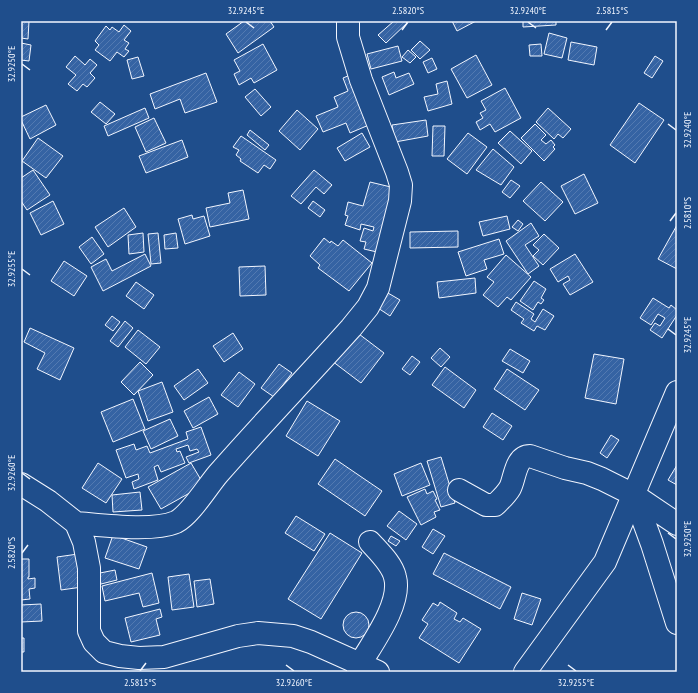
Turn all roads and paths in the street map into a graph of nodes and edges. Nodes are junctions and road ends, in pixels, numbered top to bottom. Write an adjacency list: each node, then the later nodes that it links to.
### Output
1 (348, 21): 6 (street)
2 (677, 392): 5 (street)
3 (21, 484): 6 (street)
4 (459, 490): 5 (street)
5 (634, 495): 7 (street); 9 (street); 12 (street)
6 (76, 523): 10 (street)
7 (677, 524)
8 (370, 542): 11 (street)
9 (677, 623)
10 (163, 664): 11 (street)
11 (366, 669)
12 (525, 672)

